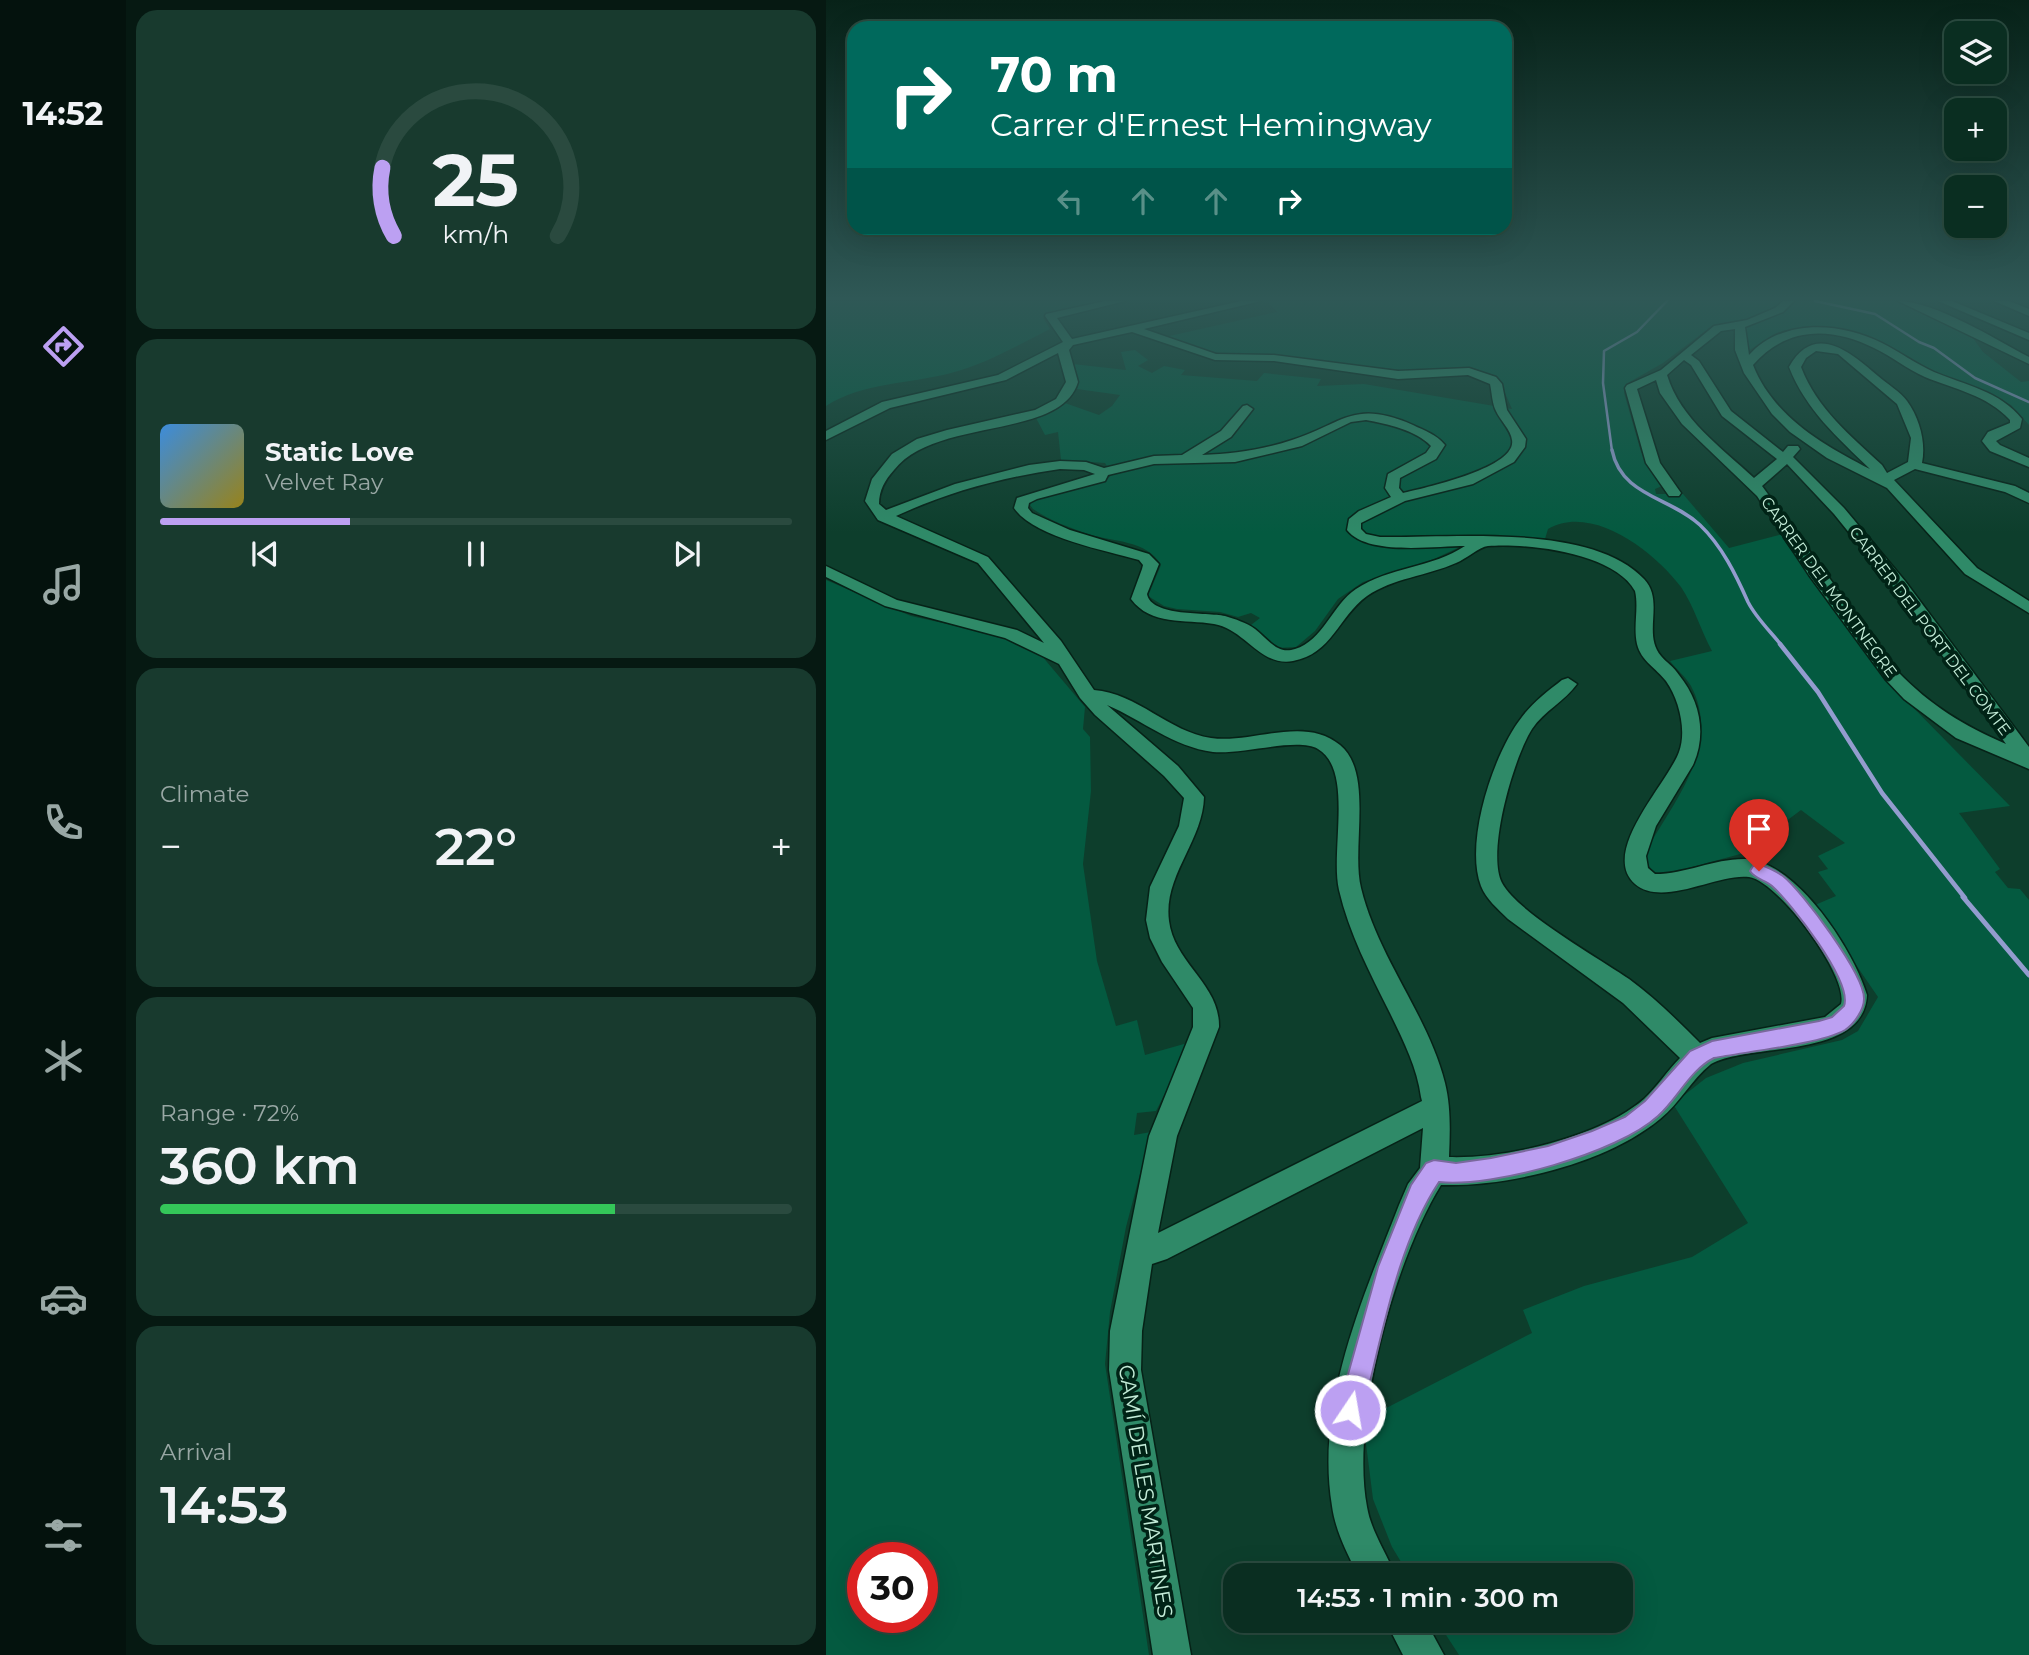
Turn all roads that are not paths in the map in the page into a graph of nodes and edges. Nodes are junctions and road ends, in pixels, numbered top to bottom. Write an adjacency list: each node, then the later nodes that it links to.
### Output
1 (997, 378): 14 (street)
2 (1071, 378): 26 (street)
3 (1490, 378): 24 (street)
4 (1651, 378): 23 (street)
5 (1662, 378): 22 (street, CARRER DEL MONTNEGRE)
6 (1704, 378): 16 (street, CARRER DEL PORT DEL COMTE)
7 (1756, 378): 15 (street)
8 (1799, 378): 21 (street)
9 (1873, 378): 19 (street)
10 (1940, 378): 12 (street)
11 (1247, 409): 17 (street)
12 (2013, 428): 13 (street); 18 (street)
13 (2029, 433)
14 (826, 436)
15 (1805, 436): 16 (street); 21 (street)
16 (1784, 457): 22 (street); 33 (street, CARRER DEL PORT DEL COMTE)
17 (1184, 460): 20 (street); 24 (street)
18 (2029, 463)
19 (1913, 465): 21 (street); 25 (street)
20 (1103, 472): 26 (street); 27 (street)
21 (1884, 480): 29 (street)
22 (1754, 485): 33 (street, CARRER DEL MONTNEGRE)
23 (1674, 492)
24 (1400, 498): 27 (street)
25 (2029, 499)
26 (883, 516): 30 (street, CAMÍ DE LES MARTINES)
27 (1480, 543): 34 (street)
28 (826, 571): 30 (street)
29 (2029, 608)
30 (1067, 662): 32 (street, CAMÍ DE LES MARTINES)
31 (1568, 684): 34 (street)
32 (1089, 696): 35 (street); 37 (street, CAMÍ DE LES MARTINES)
33 (2029, 762)
34 (1696, 1057): 36 (street)
35 (1435, 1108): 36 (street); 37 (street)
36 (1434, 1171): 38 (street)
37 (1141, 1250): 40 (street, CAMÍ DE LES MARTINES)
38 (1371, 1563)
39 (1412, 1633): 41 (street)
40 (1172, 1655)
41 (1425, 1655)

